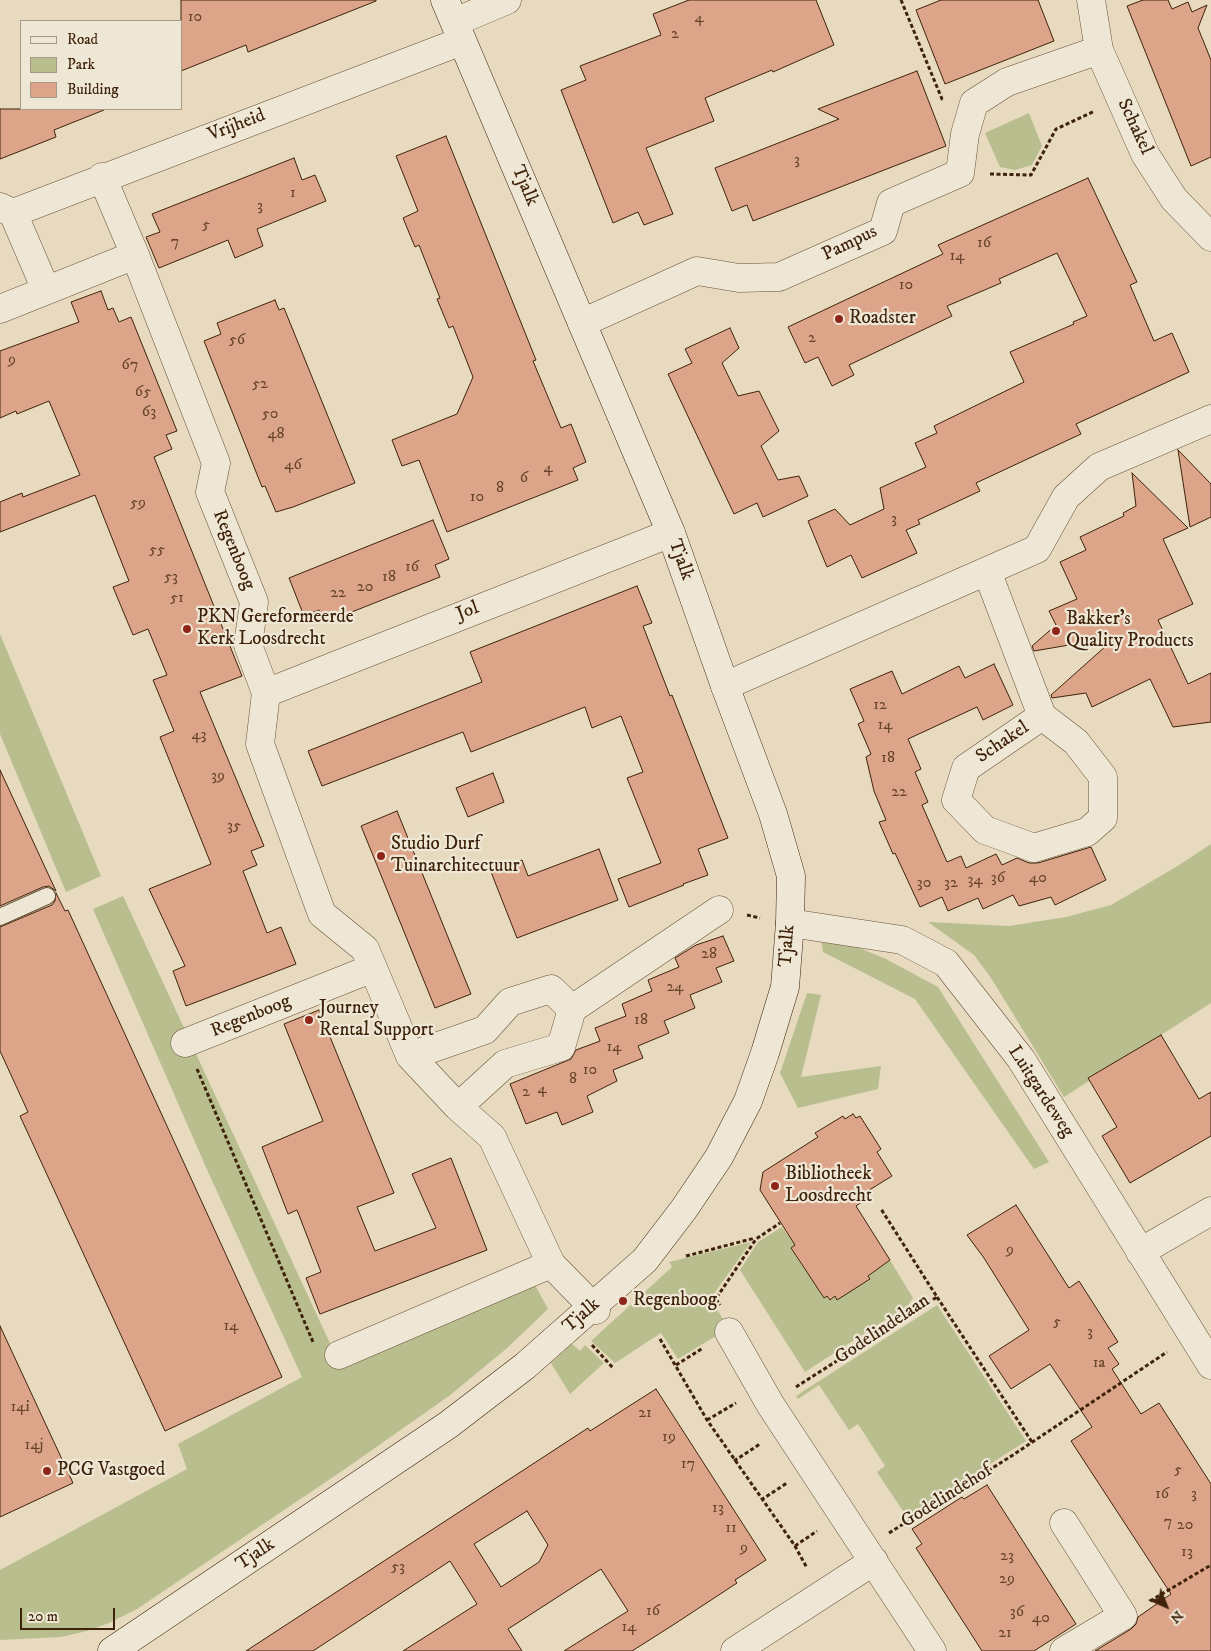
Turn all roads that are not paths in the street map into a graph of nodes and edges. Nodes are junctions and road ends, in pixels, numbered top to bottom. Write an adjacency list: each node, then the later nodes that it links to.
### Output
1 (507, 0): 3 (street, Vrijheid)
2 (1091, 0): 4 (street, Schakel)
3 (454, 21): 5 (street, Vrijheid); 11 (street, Tjalk)
4 (1099, 50): 7 (street, Schakel); 11 (street, Pampus)
5 (102, 178): 6 (street, Vrijheid); 8 (street, Regenboog)
6 (6, 210): 9 (street, Vrijheid)
7 (1211, 237)
8 (135, 255): 9 (street); 16 (street, Regenboog)
9 (46, 290): 10 (street)
10 (0, 309)
11 (582, 324): 13 (street, Tjalk)
12 (1211, 420): 14 (street)
13 (671, 533): 15 (street, Tjalk); 16 (street, Jol)
14 (987, 571): 15 (street); 17 (street, Schakel)
15 (725, 686): 21 (street, Tjalk)
16 (266, 693): 22 (street, Regenboog)
17 (1042, 716): 17 (street, Schakel)
18 (48, 896): 20 (lane)
19 (719, 910): 23 (street)
20 (0, 917)
21 (790, 923): 28 (street, Luitgardeweg); 30 (street, Tjalk)
22 (372, 968): 24 (street, Regenboog); 25 (street, Regenboog)
23 (572, 1009): 25 (street); 26 (street)
24 (186, 1043)
25 (410, 1056): 26 (street, Regenboog)
26 (458, 1107): 29 (street, Regenboog)
27 (1211, 1211): 28 (street)
28 (1140, 1252): 33 (street, Luitgardeweg)
29 (551, 1264): 30 (street, Regenboog); 32 (street)
30 (594, 1308): 36 (street, Tjalk)
31 (729, 1332): 35 (street)
32 (339, 1355)
33 (1211, 1365)
34 (1064, 1523): 39 (street)
35 (874, 1561): 37 (street); 38 (street)
36 (112, 1651)
37 (735, 1651)
38 (932, 1651)
39 (1064, 1651)

